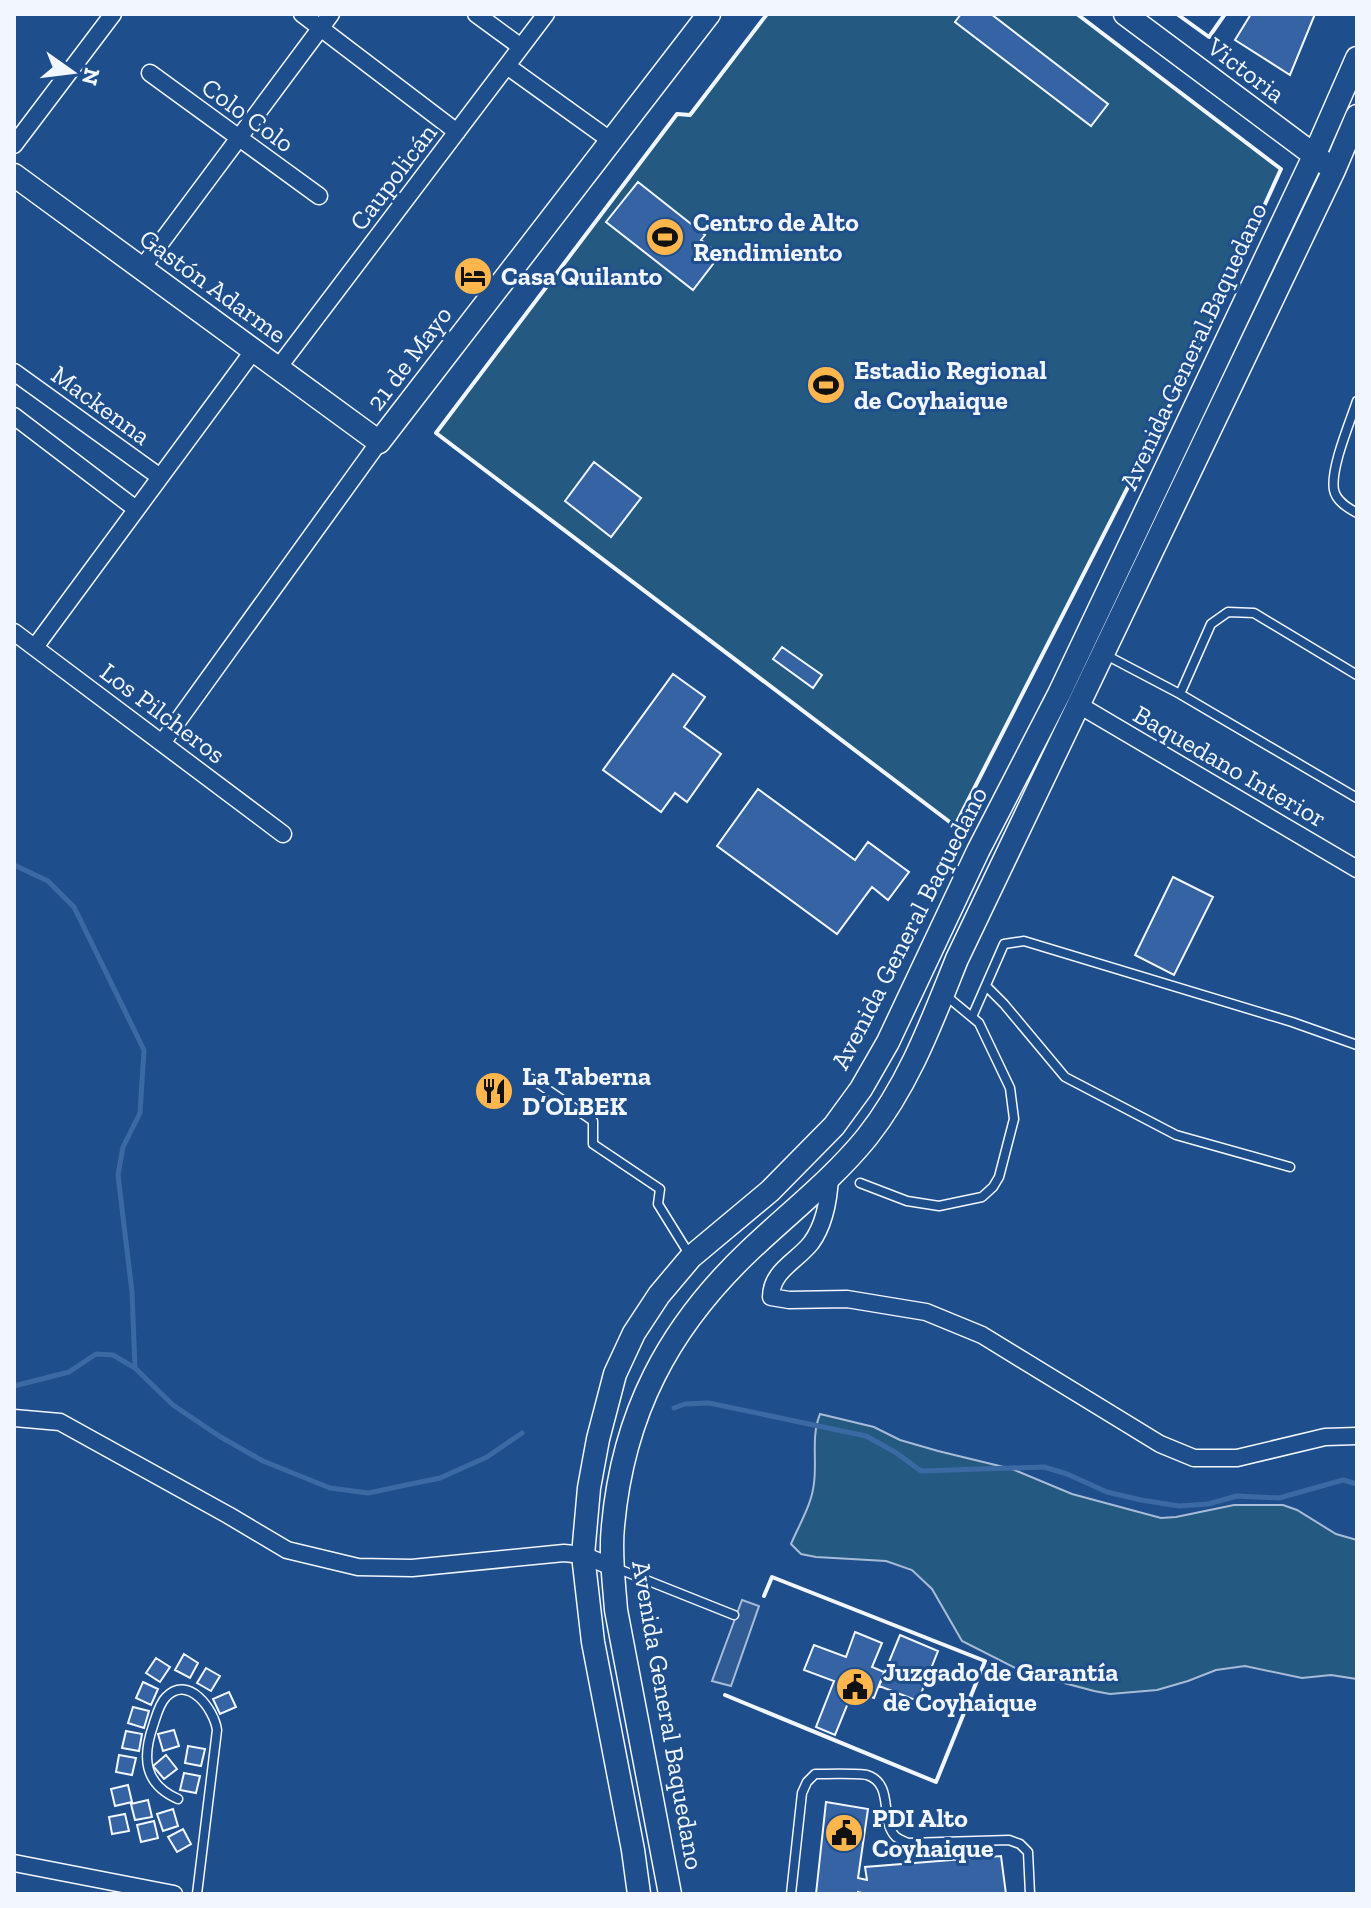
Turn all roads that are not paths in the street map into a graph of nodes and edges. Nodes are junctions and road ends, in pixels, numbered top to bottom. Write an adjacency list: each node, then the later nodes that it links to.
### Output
1 (113, 14): 17 (street)
2 (302, 14): 8 (street)
3 (331, 14): 8 (street)
4 (476, 14): 9 (street)
5 (546, 14): 9 (street, Caupolicán)
6 (709, 14): 16 (main road, 21 de Mayo)
7 (1125, 14): 18 (main road, Victoria)
8 (320, 28): 14 (street); 15 (street)
9 (521, 47): 11 (street, Caupolicán)
10 (1357, 58): 18 (main road, Avenida General Baquedano)
11 (507, 66): 14 (street, Caupolicán); 16 (street)
12 (150, 73): 15 (street, Colo Colo)
13 (1357, 116): 19 (main road, Avenida General Baquedano)
14 (457, 132): 24 (street, Caupolicán)
15 (239, 138): 21 (street, Colo Colo); 22 (street)
16 (610, 140): 28 (main road, 21 de Mayo)
17 (14, 145)
18 (1314, 156): 19 (main road, Victoria); 50 (main road, Avenida General Baquedano)
19 (1334, 170): 34 (main road, Avenida General Baquedano)
20 (17, 184): 22 (main road, Gastón Adarme)
21 (319, 196)
22 (142, 268): 23 (main road, Gastón Adarme)
23 (254, 350): 24 (main road, Gastón Adarme); 29 (street)
24 (278, 368): 28 (main road, Gastón Adarme)
25 (14, 372): 29 (street, Mackenna)
26 (1357, 401): 31 (lane)
27 (14, 416): 30 (street)
28 (379, 442): 38 (street, 21 de Mayo)
29 (160, 477): 30 (street)
30 (136, 509): 33 (street)
31 (1357, 513)
32 (14, 632): 33 (street, Los Pilcheros)
33 (35, 647): 38 (street, Los Pilcheros)
34 (1104, 653): 36 (lane); 37 (main road, Avenida General Baquedano)
35 (1357, 675): 36 (lane)
36 (1180, 694): 39 (lane)
37 (1079, 705): 41 (street, Baquedano Interior); 43 (main road, Avenida General Baquedano)
38 (162, 743): 40 (street, Los Pilcheros)
39 (1357, 798)
40 (283, 834)
41 (1357, 869)
42 (987, 987): 44 (lane); 45 (lane); 47 (lane)
43 (943, 994): 44 (lane); 48 (main road, Avenida General Baquedano)
44 (972, 1017): 49 (lane)
45 (1357, 1045)
46 (532, 1079): 50 (lane)
47 (1290, 1167)
48 (830, 1176): 52 (street); 54 (main road, Avenida General Baquedano)
49 (860, 1183)
50 (691, 1257): 53 (main road, Avenida General Baquedano)
51 (14, 1418): 53 (street)
52 (1357, 1436)
53 (583, 1555): 54 (street); 60 (main road, Avenida General Baquedano)
54 (612, 1567): 55 (lane); 61 (main road, Avenida General Baquedano)
55 (734, 1615)
56 (178, 1799): 59 (lane)
57 (14, 1863): 58 (street)
58 (174, 1894)
59 (197, 1894)
60 (639, 1894)
61 (670, 1894)
62 (791, 1894): 63 (lane)
63 (1030, 1894)

